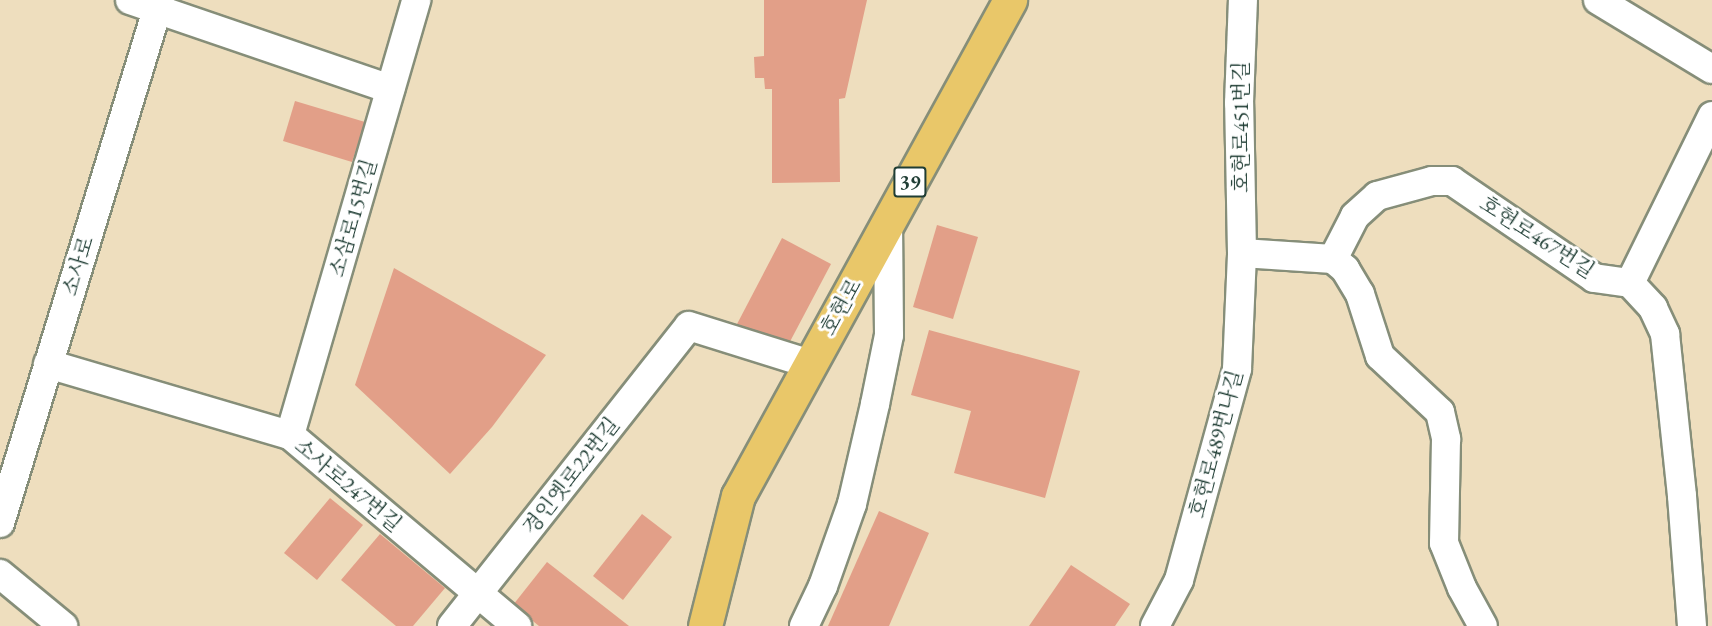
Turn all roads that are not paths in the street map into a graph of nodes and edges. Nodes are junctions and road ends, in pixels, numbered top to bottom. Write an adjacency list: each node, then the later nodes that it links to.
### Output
1 (130, 0): 6 (street)
2 (416, 0): 8 (street, 소삼로15번길)
3 (1010, 0): 10 (main road, 호현로 / 39)
4 (1243, 0): 11 (street, 호현로451번길)
5 (1598, 0): 7 (street)
6 (158, 5): 8 (street); 14 (street, 소사로)
7 (1712, 69)
8 (390, 89): 16 (street, 소삼로15번길)
9 (1712, 116): 13 (street)
10 (888, 221): 15 (main road, 호현로 / 39); 24 (street)
11 (1242, 254): 12 (street); 25 (street, 호현로489번나길)
12 (1333, 259): 13 (street, 호현로467번길); 26 (street)
13 (1630, 284): 27 (street)
14 (48, 364): 16 (street, 소사로247번길); 17 (street, 소사로)
15 (810, 364): 19 (street, 경인옛로22번길); 23 (main road, 호현로 / 39)
16 (290, 435): 19 (street, 소사로247번길)
17 (0, 523)
18 (0, 574): 20 (street)
19 (478, 594): 21 (street, 경인옛로22번길); 22 (street, 소사로247번길)
20 (63, 626)
21 (452, 626)
22 (517, 626)
23 (705, 626)
24 (804, 626)
25 (1155, 626)
26 (1483, 626)
27 (1692, 626)

